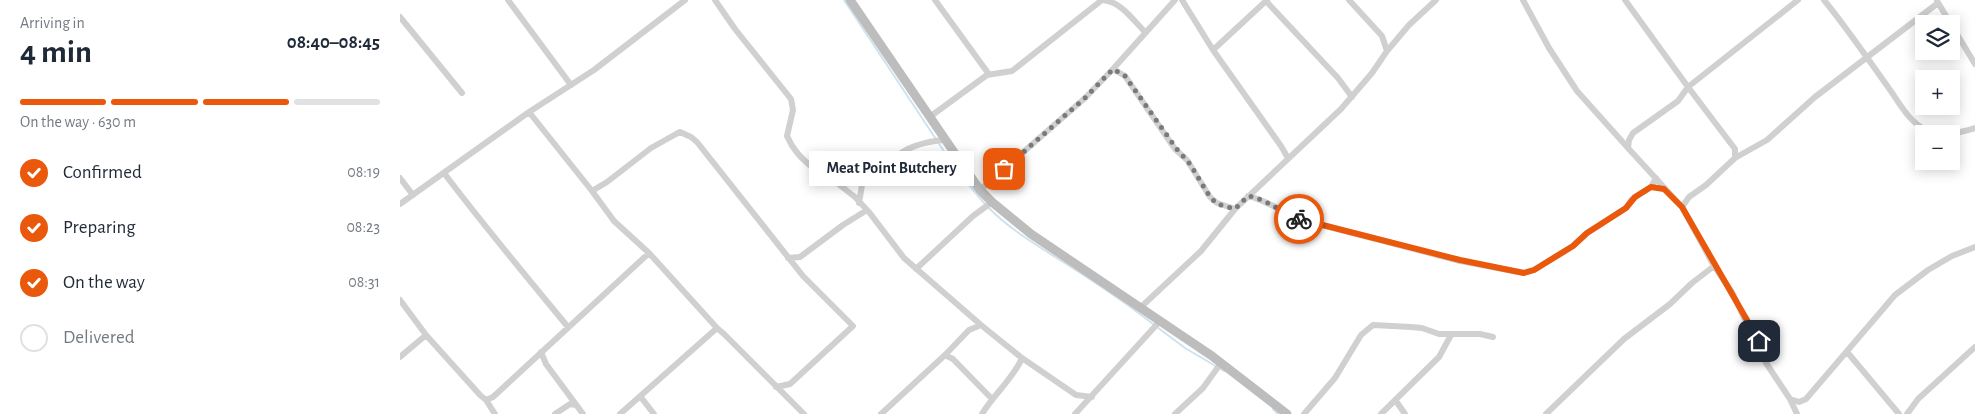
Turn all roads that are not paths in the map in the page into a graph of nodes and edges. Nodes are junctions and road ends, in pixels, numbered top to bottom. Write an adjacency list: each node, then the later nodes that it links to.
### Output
1 (508, 0): 25 (street)
2 (686, 0): 25 (street)
3 (715, 0): 40 (street)
4 (850, 0): 30 (main road)
5 (935, 0): 24 (street)
6 (1175, 0): 18 (street)
7 (1182, 0): 19 (street)
8 (1266, 0): 19 (street); 28 (street)
9 (1349, 0): 20 (street)
10 (1436, 0): 20 (street)
11 (1523, 0): 33 (street)
12 (1625, 0): 26 (street)
13 (1798, 0): 26 (street)
14 (1824, 0): 21 (street)
15 (1937, 1): 21 (street); 22 (street)
16 (400, 17): 17 (street)
17 (403, 25): 27 (street)
18 (1145, 32): 23 (street); 30 (street)
19 (1213, 50): 34 (street)
20 (1387, 51): 28 (street)
21 (1866, 56): 31 (street); 35 (street)
22 (1975, 64)
23 (1113, 69): 44 (street); 51 (street)
24 (988, 73)
25 (571, 85): 29 (street)
26 (1688, 87): 33 (street); 35 (street)
27 (462, 93)
28 (1352, 97): 34 (street)
29 (529, 112): 36 (street); 43 (street)
30 (931, 116): 32 (main road)
31 (1975, 128)
32 (946, 140): 39 (street); 44 (main road)
33 (1628, 148): 38 (street)
34 (1288, 158): 46 (street)
35 (1735, 158): 50 (street)
36 (444, 174): 45 (street); 62 (street)
37 (400, 178): 45 (street)
38 (1656, 178): 41 (street); 42 (street)
39 (863, 179): 40 (street); 48 (street)
40 (837, 183): 48 (street)
41 (1651, 187): 42 (street); 46 (street)
42 (1664, 189): 50 (street)
43 (592, 190): 54 (street); 55 (street)
44 (980, 190): 47 (main road)
45 (413, 195): 49 (street)
46 (1248, 196): 51 (street)
47 (992, 202): 57 (street); 59 (main road)
48 (860, 203): 52 (street)
49 (400, 204)
50 (1682, 207): 56 (street)
51 (1235, 209): 59 (street)
52 (866, 210): 55 (street); 57 (street)
53 (1975, 247): 69 (street)
54 (649, 253): 62 (street); 63 (street)
55 (788, 258): 74 (street)
56 (1714, 266): 79 (street); 98 (street)
57 (916, 269): 61 (street)
58 (400, 300): 64 (street)
59 (1140, 307): 60 (main road)
60 (1160, 320): 73 (main road); 77 (street)
61 (981, 326): 70 (street); 72 (street)
62 (568, 327): 68 (street)
63 (717, 328): 74 (street); 76 (street)
64 (426, 335): 71 (street); 80 (street)
65 (1451, 335): 66 (street); 81 (street); 95 (street)
66 (1493, 337)
67 (1975, 347): 101 (street)
68 (541, 352): 80 (street); 82 (street)
69 (1848, 353): 79 (street); 100 (street)
70 (945, 355): 78 (street); 90 (street)
71 (400, 357)
72 (1022, 358): 75 (street); 78 (street)
73 (1222, 363): 93 (street); 94 (main road)
74 (776, 387): 89 (street)
75 (1076, 395): 77 (street); 83 (street)
76 (640, 396): 87 (street); 88 (street)
77 (1092, 396): 83 (street)
78 (992, 399): 91 (street)
79 (1790, 399): 99 (street)
80 (486, 400): 84 (street)
81 (1396, 401): 96 (street); 97 (street)
82 (576, 405): 85 (street); 86 (street)
83 (1081, 408): 92 (street)
84 (495, 414)
85 (555, 414)
86 (583, 414)
87 (620, 414)
88 (654, 414)
89 (804, 414)
90 (881, 414)
91 (982, 414)
92 (1075, 414)
93 (1175, 414)
94 (1287, 414)
95 (1304, 414)
96 (1381, 414)
97 (1405, 414)
98 (1546, 414)
99 (1797, 414)
100 (1899, 414)
101 (1907, 414)

